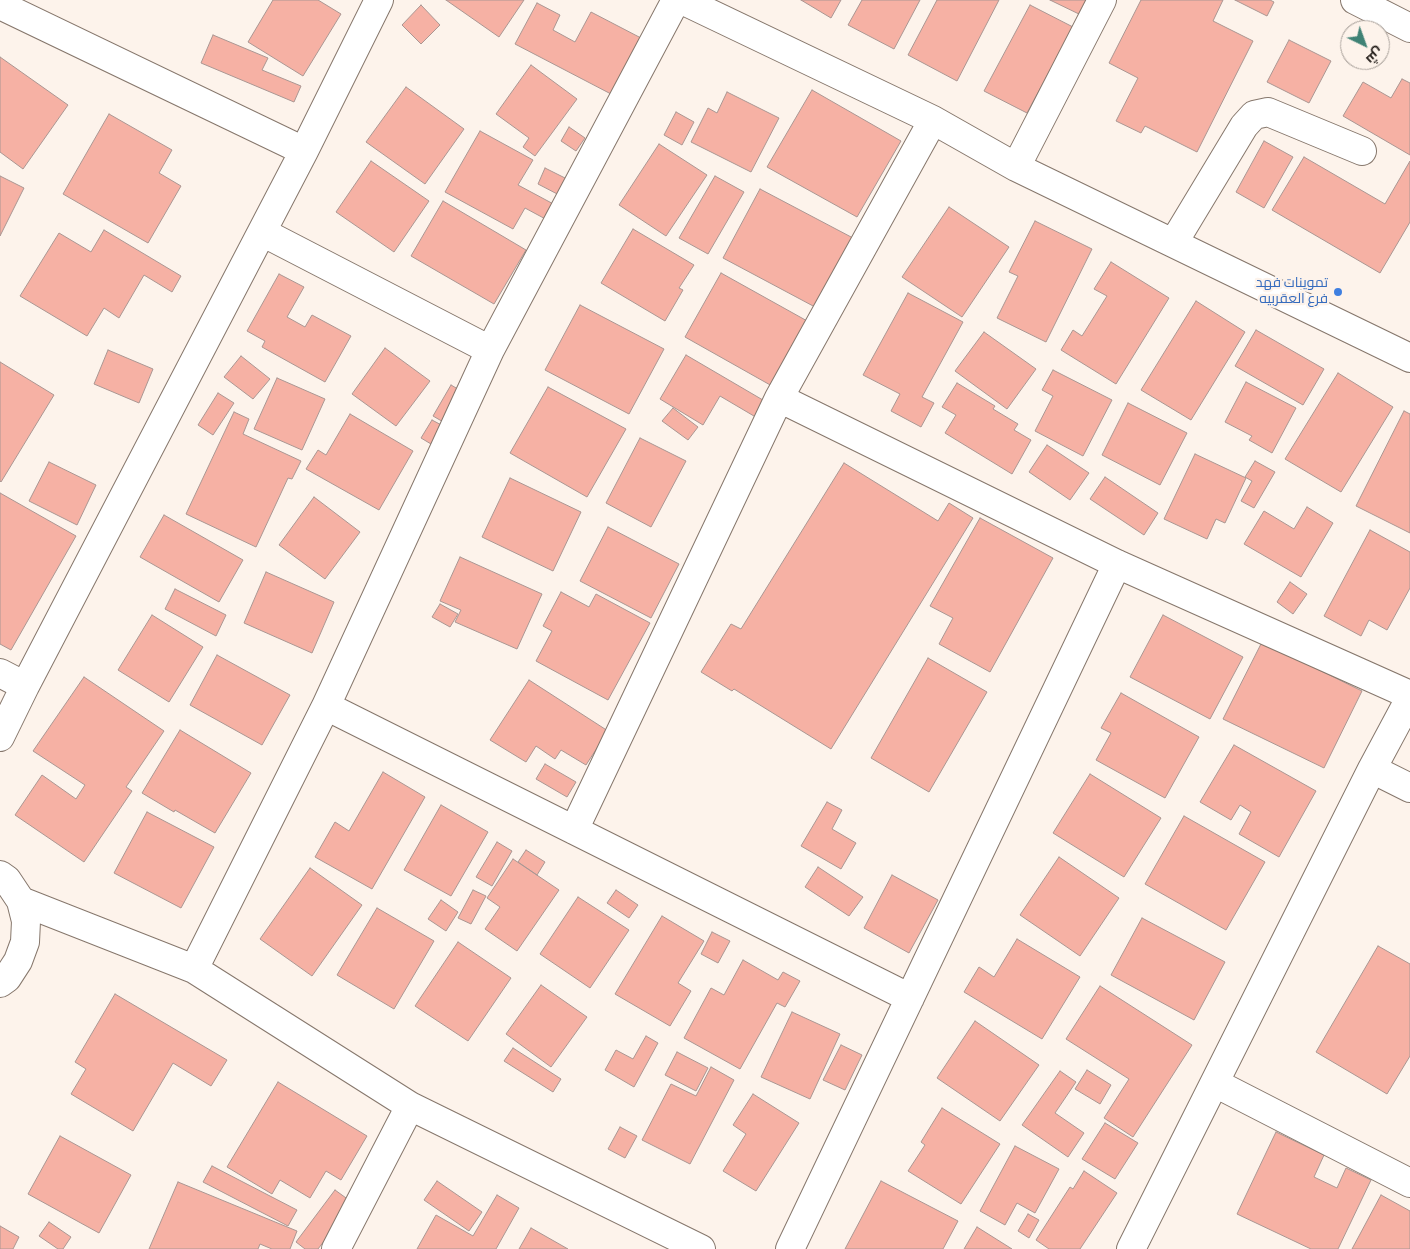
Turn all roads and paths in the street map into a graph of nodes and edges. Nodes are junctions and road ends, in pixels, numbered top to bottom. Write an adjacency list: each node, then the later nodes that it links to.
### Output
1 (379, 0): 10 (street)
2 (676, 0): 14 (street)
3 (682, 0): 8 (street)
4 (1102, 0): 11 (street)
5 (1355, 0): 7 (street)
6 (0, 5): 10 (street)
7 (1410, 28)
8 (933, 120): 11 (street); 16 (street)
9 (1362, 151): 13 (street)
10 (304, 152): 12 (street)
11 (1016, 166): 13 (street)
12 (262, 232): 14 (street); 19 (street)
13 (1174, 242): 15 (street)
14 (490, 350): 21 (street)
15 (1410, 358)
16 (780, 398): 17 (street); 25 (street)
17 (1117, 564): 20 (street); 30 (street)
18 (0, 673): 19 (street)
19 (25, 686): 22 (street)
20 (1410, 696): 23 (street)
21 (326, 706): 25 (street); 28 (street)
22 (0, 737)
23 (1372, 770): 24 (street); 31 (street)
24 (1410, 788)
25 (574, 830): 30 (street)
26 (0, 875): 27 (street)
27 (21, 901): 28 (street); 29 (street)
28 (194, 969): 32 (street)
29 (0, 983)
30 (910, 998): 36 (street)
31 (1215, 1083): 33 (street); 37 (street)
32 (410, 1106): 34 (street); 35 (street)
33 (1410, 1183)
34 (336, 1249)
35 (701, 1249)
36 (790, 1249)
37 (1131, 1249)

